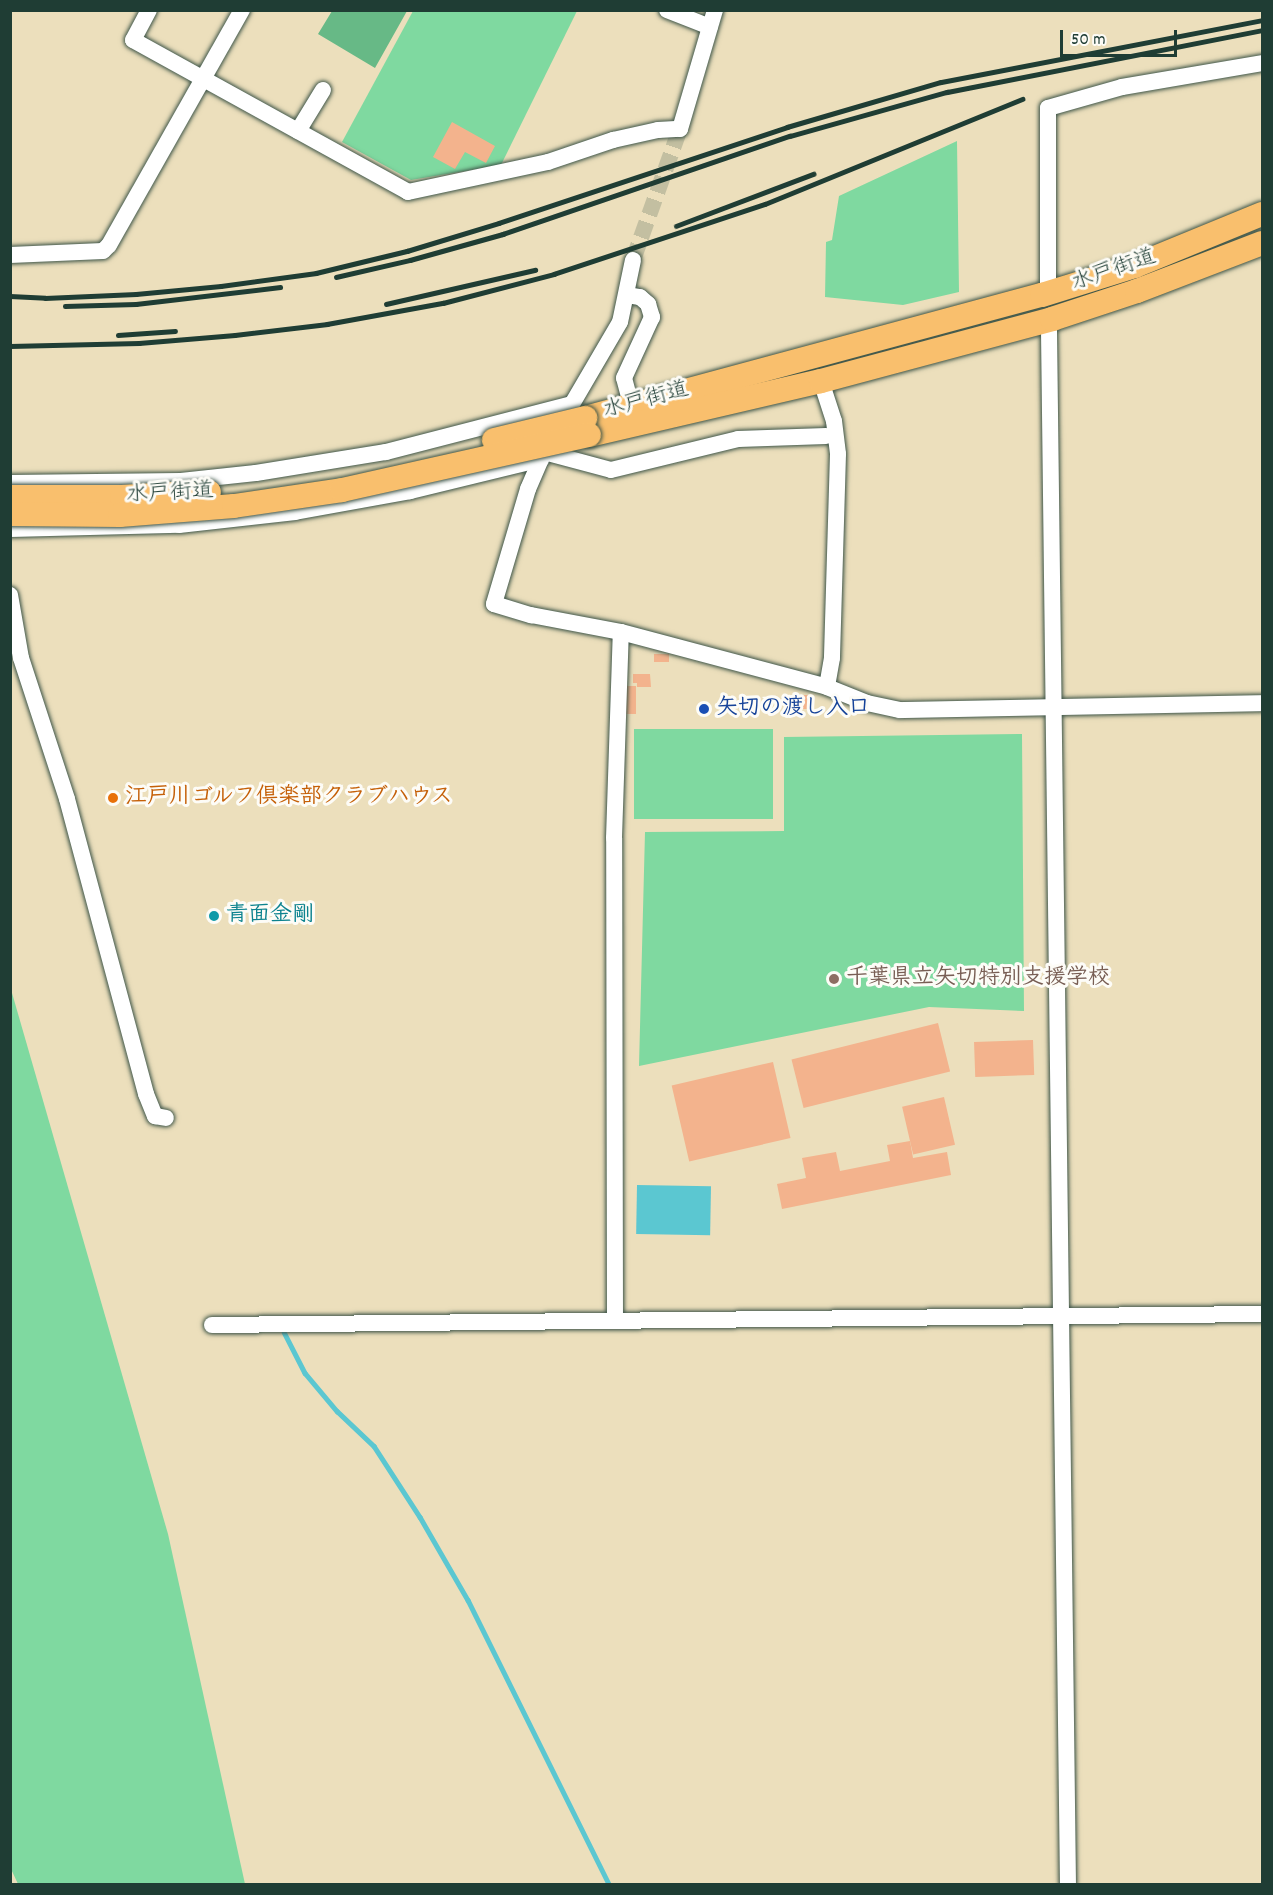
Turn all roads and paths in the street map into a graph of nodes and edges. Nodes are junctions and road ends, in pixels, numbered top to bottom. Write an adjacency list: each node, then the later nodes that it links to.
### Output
1 (149, 10): 7 (street)
2 (242, 10): 7 (street)
3 (667, 10): 5 (street)
4 (715, 10): 5 (street)
5 (710, 27): 9 (street)
6 (1263, 63): 14 (street)
7 (201, 79): 9 (street); 12 (street)
8 (323, 90): 9 (street)
9 (298, 131)
10 (1263, 214): 18 (highway, 水戸街道)
11 (1263, 243): 17 (highway, 水戸街道)
12 (10, 255)
13 (633, 260): 15 (street)
14 (1048, 283)
15 (627, 295): 18 (street); 19 (street)
16 (1049, 331): 30 (street)
17 (821, 381): 19 (highway, 水戸街道); 28 (street)
18 (631, 405): 19 (highway, 水戸街道)
19 (582, 419): 21 (street); 22 (street); 23 (highway, 水戸街道, bridge); 24 (highway, 水戸街道, bridge)
20 (826, 436): 21 (street)
21 (542, 455): 25 (street); 27 (street)
22 (10, 483)
23 (10, 497)
24 (10, 514)
25 (10, 529)
26 (10, 596): 31 (street)
27 (621, 632): 28 (street); 34 (street)
28 (827, 687): 30 (street)
29 (1263, 704): 30 (street)
30 (1054, 706): 33 (street)
31 (166, 1118)
32 (1263, 1314): 33 (street)
33 (1060, 1315): 34 (street); 36 (street)
34 (615, 1320): 35 (street)
35 (212, 1325)
36 (1068, 1884)

